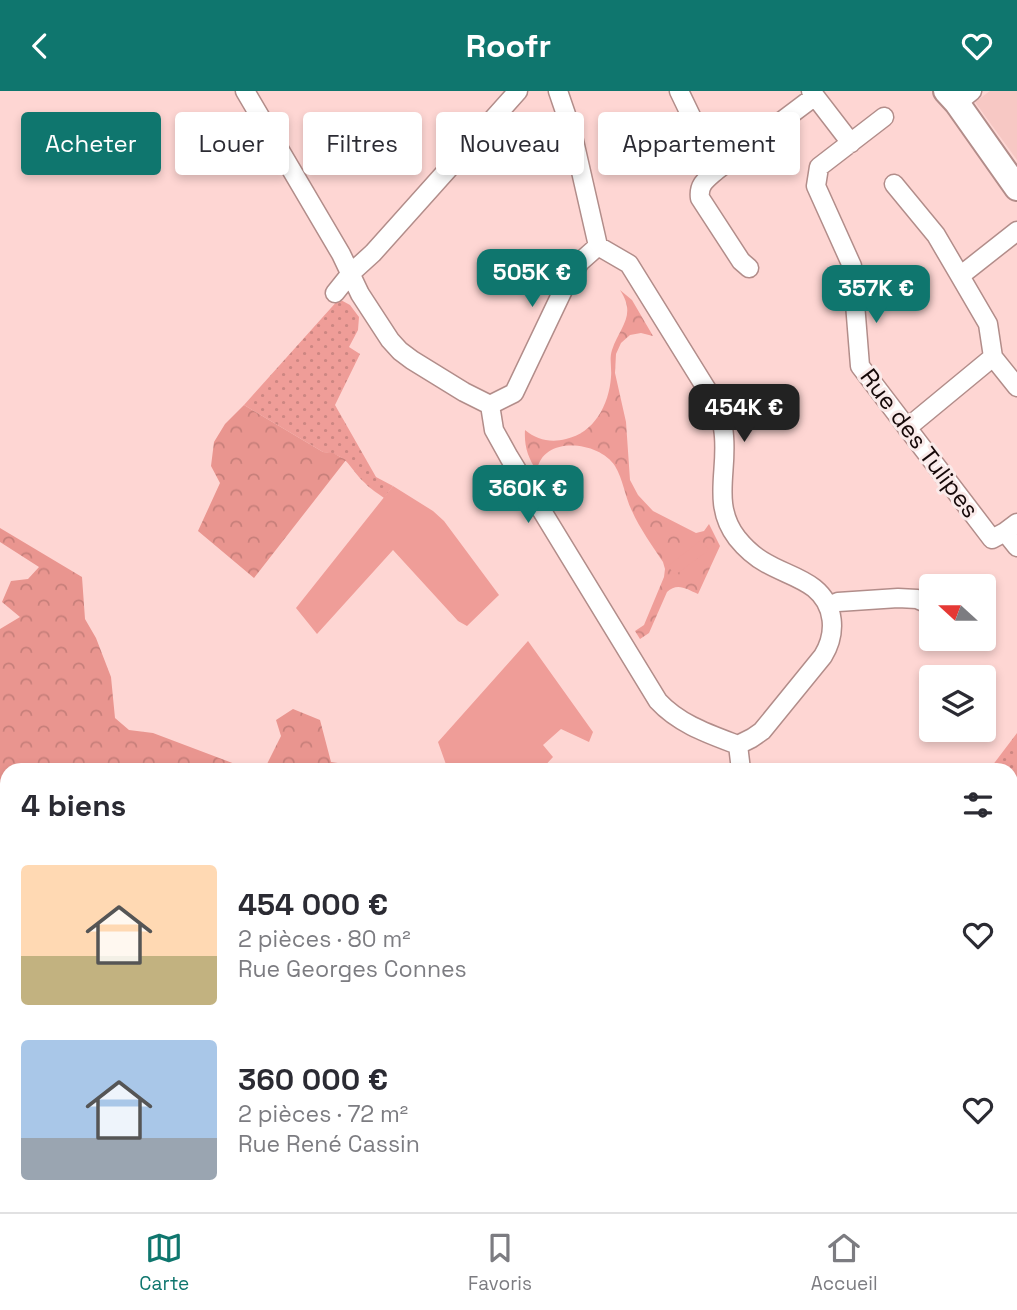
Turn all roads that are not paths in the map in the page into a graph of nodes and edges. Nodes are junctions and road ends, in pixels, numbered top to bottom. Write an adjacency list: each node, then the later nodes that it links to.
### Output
1 (518, 91): 17 (street)
2 (558, 91): 15 (street)
3 (678, 91): 7 (street)
4 (250, 93): 17 (street)
5 (813, 93): 8 (street); 10 (street)
6 (958, 95): 13 (main road)
7 (688, 112)
8 (789, 112)
9 (884, 117): 10 (street, Rue des Tulipes)
10 (851, 142): 23 (street, Rue des Tulipes)
11 (711, 175): 16 (street)
12 (894, 184): 18 (street)
13 (1017, 188)
14 (1017, 231): 18 (street)
15 (598, 246): 22 (street); 27 (street)
16 (750, 268)
17 (351, 273): 19 (street); 22 (street)
18 (960, 276): 20 (street)
19 (335, 293)
20 (993, 357): 21 (street); 23 (street)
21 (1017, 387)
22 (490, 405): 28 (street)
23 (907, 428): 24 (street, Rue des Tulipes)
24 (1011, 527): 25 (street)
25 (1017, 547)
26 (919, 600): 27 (street)
27 (828, 606): 28 (street)
28 (738, 745): 29 (street)
29 (740, 763)

